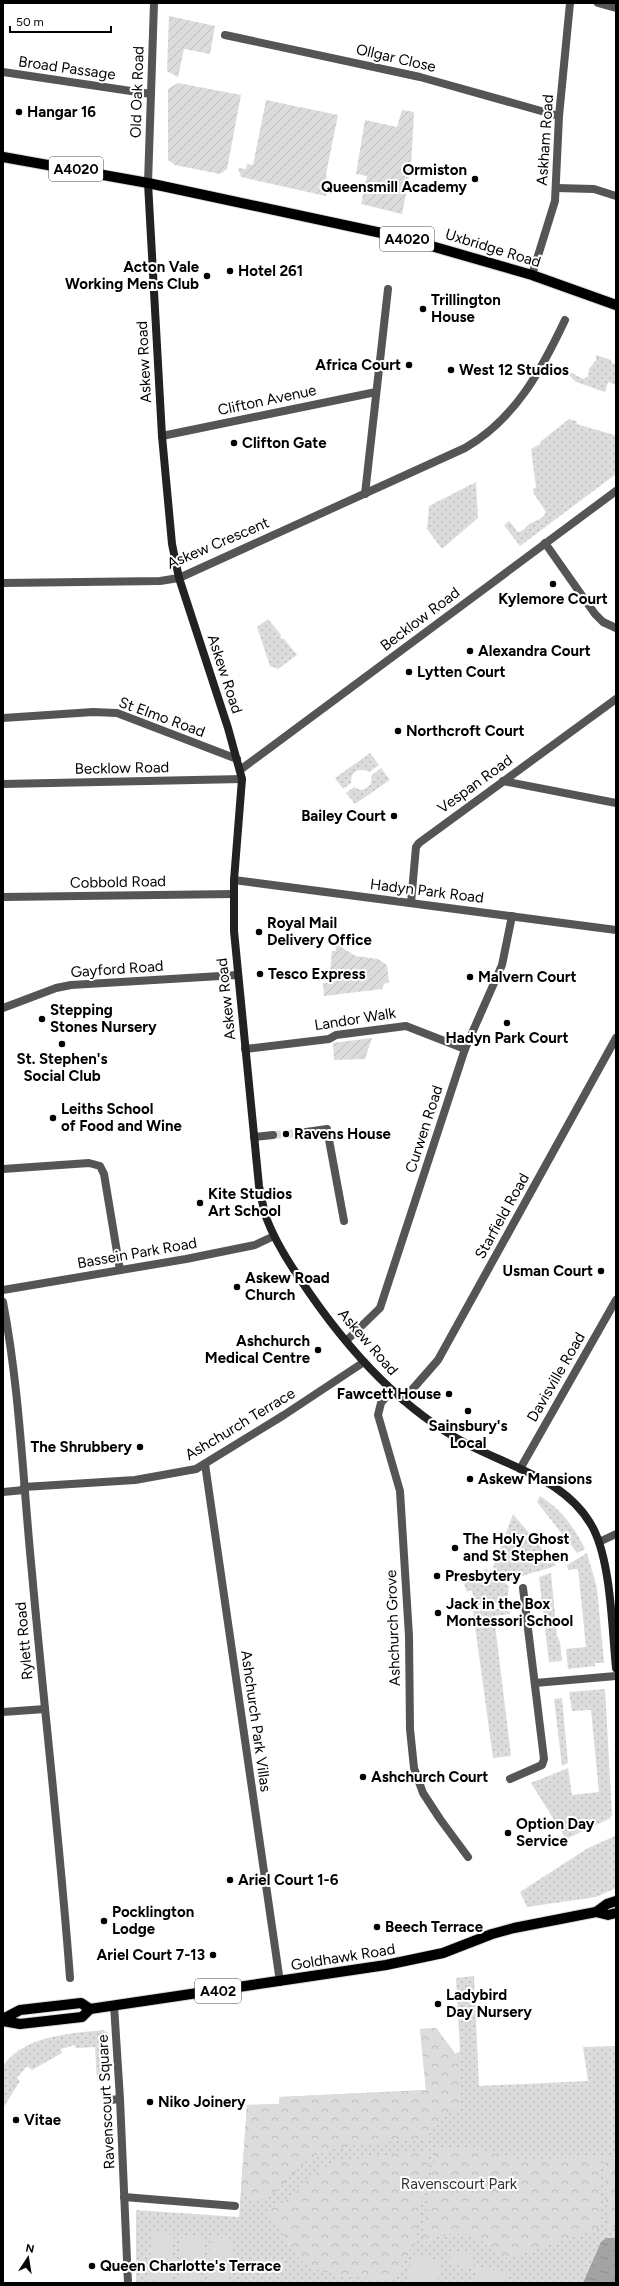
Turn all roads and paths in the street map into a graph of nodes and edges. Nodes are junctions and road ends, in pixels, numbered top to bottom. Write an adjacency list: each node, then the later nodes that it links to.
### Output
1 (154, 3): 7 (street, Old Oak Road)
2 (570, 3): 8 (street, Askham Road)
3 (598, 3): 4 (street)
4 (616, 8)
5 (225, 35): 8 (street, Ollgar Close)
6 (3, 72): 7 (street, Broad Passage)
7 (151, 94): 10 (street, Old Oak Road)
8 (560, 116): 11 (street, Askham Road)
9 (3, 157): 10 (main road, A4020)
10 (148, 183): 13 (main road, Uxbridge Road / A4020); 18 (main road, Askew Road)
11 (556, 188): 12 (street); 13 (street, Askham Road)
12 (616, 196)
13 (532, 275): 15 (main road, Uxbridge Road / A4020)
14 (388, 289): 17 (street)
15 (616, 305)
16 (565, 320): 20 (street, Askew Crescent)
17 (376, 392): 18 (street, Clifton Avenue); 20 (street)
18 (162, 436): 22 (main road, Askew Road)
19 (616, 490): 21 (street, Becklow Road)
20 (365, 494): 22 (street, Askew Crescent)
21 (545, 544): 24 (street); 28 (street, Becklow Road)
22 (179, 578): 23 (street, Askew Crescent); 27 (main road, Askew Road)
23 (3, 583)
24 (616, 628)
25 (616, 699): 30 (street, Vespan Road)
26 (3, 718): 27 (street, St Elmo Road)
27 (237, 759): 28 (main road, Askew Road)
28 (240, 770): 29 (main road, Askew Road)
29 (242, 779): 31 (street, Becklow Road); 33 (main road, Askew Road)
30 (503, 781): 32 (street); 36 (street, Vespan Road)
31 (3, 784)
32 (616, 803)
33 (234, 880): 34 (main road, Askew Road); 36 (street, Hadyn Park Road)
34 (234, 894): 35 (street, Cobbold Road); 39 (main road, Askew Road)
35 (3, 898)
36 (411, 903): 37 (street, Hadyn Park Road)
37 (512, 916): 38 (street, Hadyn Park Road); 43 (street, Curwen Road)
38 (616, 930)
39 (237, 974): 40 (street, Gayford Road); 42 (main road, Askew Road)
40 (3, 1008)
41 (616, 1038): 57 (street, Starfield Road)
42 (246, 1049): 43 (street, Landor Walk); 46 (main road, Askew Road)
43 (465, 1049): 54 (street, Curwen Road)
44 (300, 1132): 48 (street)
45 (273, 1135): 46 (street)
46 (254, 1138): 49 (main road, Askew Road)
47 (3, 1169): 50 (street)
48 (344, 1221)
49 (274, 1236): 50 (street, Bassein Park Road); 54 (main road, Askew Road)
50 (120, 1270): 51 (street, Bassein Park Road)
51 (3, 1290)
52 (616, 1300): 59 (street, Davisville Road)
53 (3, 1302): 60 (street, Rylett Road)
54 (346, 1341): 55 (main road, Askew Road)
55 (364, 1362): 56 (main road, Askew Road); 58 (street, Ashchurch Terrace)
56 (392, 1390): 57 (main road, Askew Road); 72 (street, Ashchurch Grove)
57 (403, 1400): 59 (main road, Askew Road)
58 (205, 1464): 60 (street, Ashchurch Terrace); 77 (street, Ashchurch Park Villas)
59 (520, 1469): 63 (main road, Askew Road)
60 (24, 1489): 61 (street, Ashchurch Terrace); 69 (street, Rylett Road)
61 (3, 1492)
62 (616, 1534): 63 (street)
63 (599, 1542): 65 (main road, Askew Road)
64 (523, 1588): 68 (street)
65 (612, 1599): 66 (main road, Askew Road)
66 (616, 1668)
67 (616, 1676): 68 (street)
68 (535, 1683): 71 (street)
69 (45, 1708): 70 (street); 76 (street, Rylett Road)
70 (3, 1712)
71 (510, 1779)
72 (468, 1857)
73 (616, 1901): 74 (main road, Goldhawk Road / A402)
74 (596, 1912): 75 (main road); 77 (main road, Goldhawk Road / A402)
75 (616, 1913)
76 (70, 1978)
77 (280, 1982): 78 (main road, Goldhawk Road / A402)
78 (114, 2005): 79 (main road, Goldhawk Road / A402); 80 (street, Ravenscourt Square)
79 (3, 2020)
80 (120, 2099): 81 (street); 82 (street, Ravenscourt Square)
81 (110, 2100)
82 (124, 2197): 83 (street); 84 (street, Ravenscourt Square)
83 (235, 2206)
84 (128, 2283)

